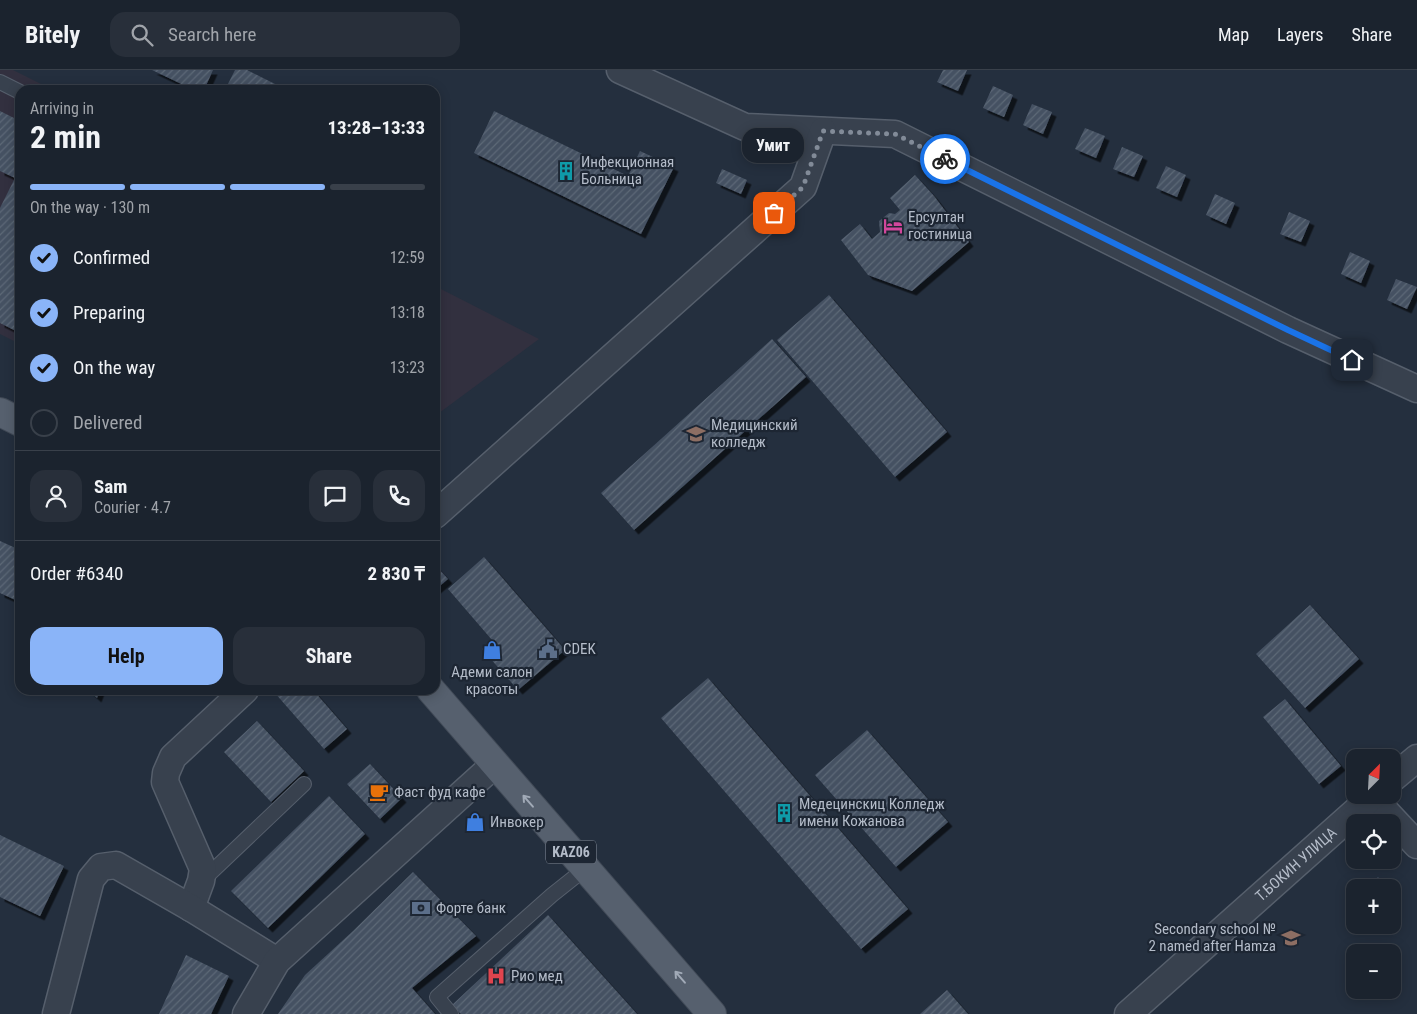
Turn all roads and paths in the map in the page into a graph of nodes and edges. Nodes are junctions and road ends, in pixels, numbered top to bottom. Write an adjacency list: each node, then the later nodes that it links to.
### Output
1 (620, 70): 4 (street)
2 (0, 82): 3 (lane)
3 (15, 90)
4 (823, 131): 5 (street); 8 (street)
5 (1417, 389)
6 (0, 412): 7 (main road)
7 (15, 420)
8 (440, 511)
9 (240, 695): 19 (street)
10 (435, 695): 12 (main road, KАZ06)
11 (1417, 758): 13 (street)
12 (495, 764): 18 (main road, KАZ06, one-way to 12); 21 (street)
13 (1401, 771)
14 (304, 784): 19 (lane)
15 (1364, 804): 26 (street, Т.БОКИН УЛИЦА)
16 (1380, 804): 17 (street)
17 (1417, 845)
18 (586, 868): 24 (lane); 25 (main road, KАZ06, one-way to 18)
19 (201, 882): 20 (street)
20 (191, 908): 21 (street); 22 (street)
21 (277, 961): 23 (street)
22 (56, 1014)
23 (246, 1014)
24 (451, 1014)
25 (712, 1014)
26 (1128, 1014)

